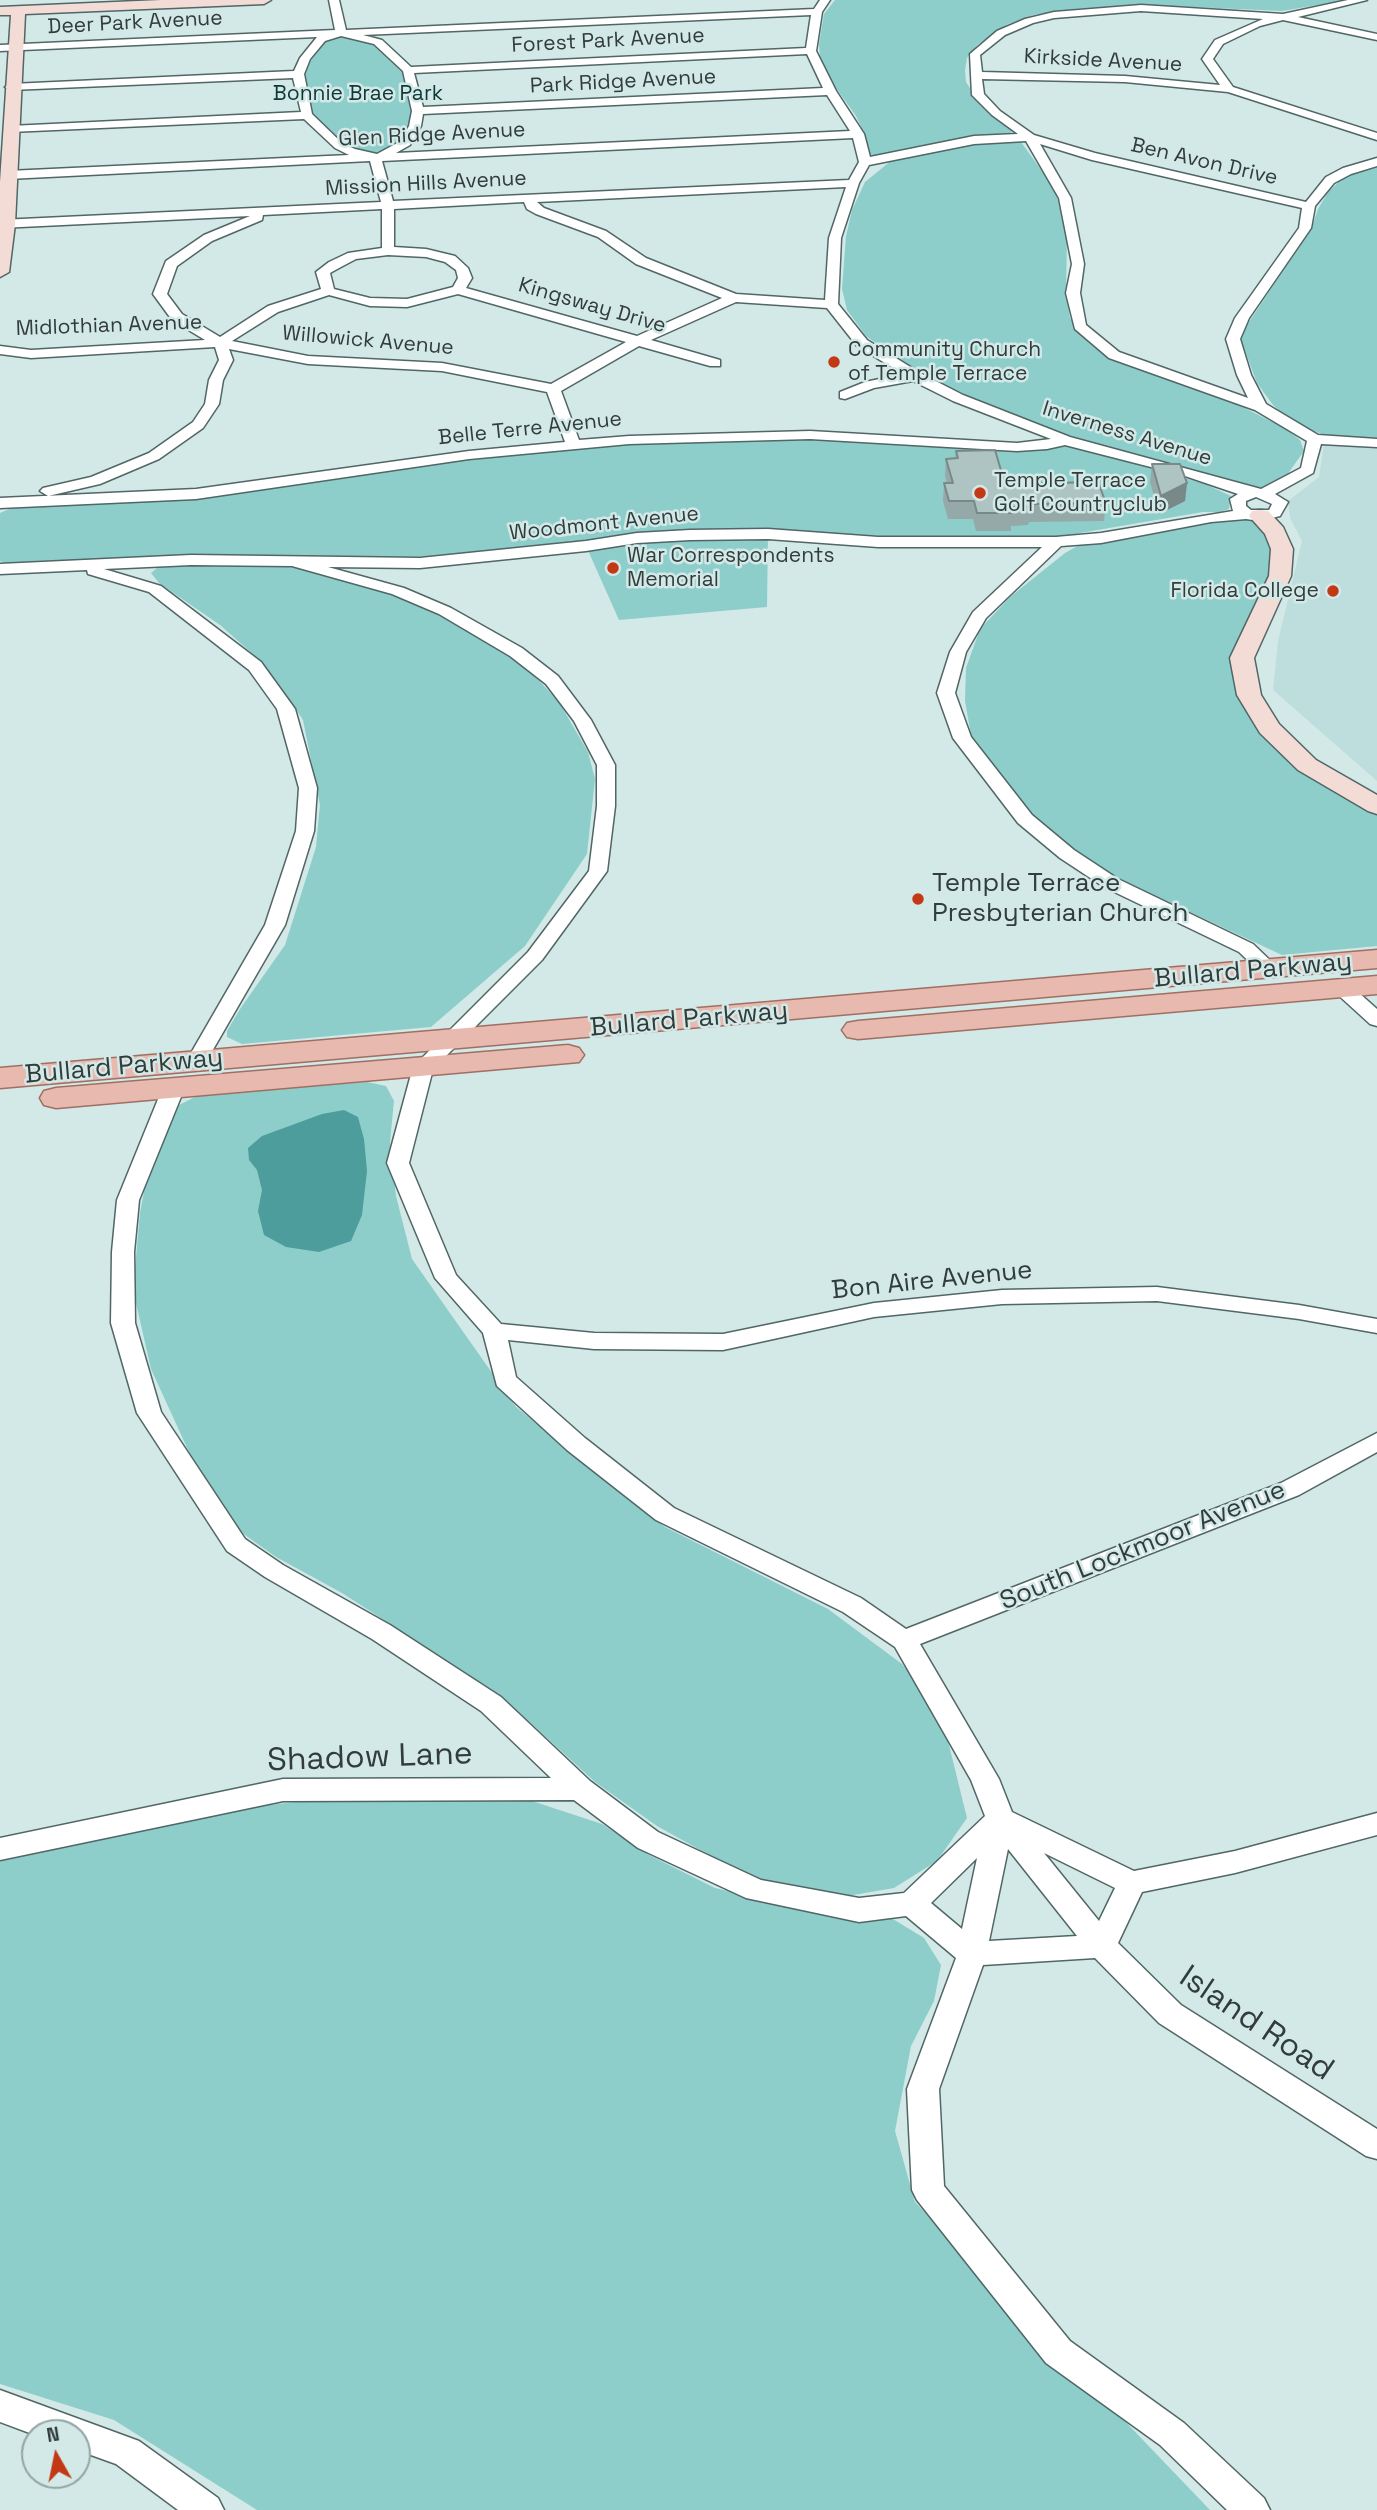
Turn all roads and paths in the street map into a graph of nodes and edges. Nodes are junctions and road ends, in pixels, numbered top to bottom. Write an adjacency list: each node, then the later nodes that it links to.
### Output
1 (264, 0): 4 (street)
2 (334, 0): 9 (street)
3 (1363, 0): 8 (street)
4 (238, 1): 7 (street)
5 (821, 6): 9 (street, Deer Park Avenue); 12 (street)
6 (0, 11): 7 (street)
7 (18, 11): 11 (street)
8 (1283, 17): 10 (street); 15 (street); 17 (street)
9 (341, 33): 11 (street, Deer Park Avenue); 13 (street); 14 (street)
10 (1377, 37)
11 (7, 48): 16 (street)
12 (811, 51): 13 (street, Forest Park Avenue); 18 (street)
13 (408, 70): 19 (street)
14 (298, 74): 16 (street); 20 (street)
15 (975, 75): 17 (street, Kirkside Avenue); 23 (street)
16 (8, 84): 21 (street)
17 (1229, 89): 24 (street, Kirkside Avenue)
18 (830, 91): 19 (street, Park Ridge Avenue); 22 (street)
19 (418, 111): 26 (street)
20 (307, 115): 21 (street); 26 (street)
21 (7, 125): 30 (street)
22 (858, 134): 26 (street, Glen Ridge Avenue); 27 (street)
23 (1030, 137): 25 (street, Ben Avon Drive); 27 (street, Ben Avon Drive); 28 (street)
24 (1377, 137)
25 (1092, 156): 28 (street, Ben Avon Drive); 34 (street, Ben Avon Drive)
26 (375, 157): 30 (street, Glen Ridge Avenue); 33 (street)
27 (865, 162): 31 (street)
28 (1042, 162): 50 (street)
29 (1377, 162): 34 (street)
30 (5, 169): 36 (street)
31 (853, 183): 32 (street, Mission Hills Avenue); 42 (street)
32 (530, 198): 33 (street, Mission Hills Avenue); 41 (street)
33 (388, 205): 35 (street, Mission Hills Avenue); 37 (street)
34 (1309, 206): 50 (street)
35 (272, 211): 36 (street, Mission Hills Avenue); 44 (street, Willowick Avenue)
36 (3, 224): 38 (street)
37 (388, 251): 39 (street); 40 (street)
38 (0, 272)
39 (458, 290): 40 (street); 43 (street, Kingsway Drive)
40 (328, 291): 44 (street)
41 (734, 298): 42 (street); 43 (street)
42 (831, 304): 47 (street, Inverness Avenue)
43 (638, 341): 46 (street, Kingsway Drive); 48 (street)
44 (220, 343): 45 (street, Midlothian Avenue); 48 (street, Willowick Avenue); 57 (street)
45 (0, 350)
46 (715, 363)
47 (915, 376): 49 (street); 54 (street, Inverness Avenue)
48 (553, 388): 55 (street)
49 (845, 395)
50 (1260, 407): 53 (street)
51 (820, 416): 52 (street)
52 (810, 435): 54 (street, Belle Terre Avenue); 55 (street, Belle Terre Avenue)
53 (1315, 439): 56 (street); 58 (street)
54 (1066, 440): 58 (street, Inverness Avenue)
55 (573, 443): 57 (street, Belle Terre Avenue)
56 (1377, 443)
57 (0, 502)
58 (1256, 506): 59 (street, Woodmont Avenue); 67 (street)
59 (1056, 542): 62 (street, Woodmont Avenue); 69 (street)
60 (133, 563): 61 (street, Woodmont Avenue); 63 (street, Woodmont Avenue); 66 (street)
61 (298, 563): 62 (street, Woodmont Avenue); 65 (street)
62 (395, 564): 65 (street)
63 (57, 566): 64 (street, Woodmont Avenue); 66 (street)
64 (0, 569)
65 (387, 587): 73 (street)
66 (155, 589): 74 (street)
67 (1377, 806)
68 (1377, 959): 69 (main road, Bullard Parkway)
69 (1268, 970): 73 (main road, Bullard Parkway)
70 (1377, 985): 71 (main road, Bullard Parkway)
71 (1343, 989): 72 (street); 75 (main road, Bullard Parkway)
72 (1377, 1020)
73 (449, 1040): 74 (main road, Bullard Parkway); 75 (street)
74 (197, 1060): 76 (main road, Bullard Parkway)
75 (423, 1067): 77 (main road, Bullard Parkway); 80 (street)
76 (0, 1078)
77 (174, 1087): 78 (main road, Bullard Parkway); 83 (street)
78 (0, 1102)
79 (1377, 1326): 80 (street, Bon Aire Avenue)
80 (494, 1331): 82 (street)
81 (1377, 1441): 82 (street, South Lockmoor Avenue)
82 (904, 1640): 84 (street)
83 (580, 1789): 86 (street, Shadow Lane); 88 (street)
84 (1000, 1819): 87 (street); 88 (street); 89 (street, Island Road); 90 (street)
85 (1377, 1824): 87 (street)
86 (0, 1849)
87 (1132, 1882): 89 (street)
88 (912, 1904): 90 (street)
89 (1102, 1946): 90 (street); 91 (street, Island Road)
90 (972, 1954): 96 (street)
91 (1377, 2146)
92 (0, 2406): 93 (street)
93 (37, 2419)
94 (91, 2439): 95 (street)
95 (206, 2510)
96 (1252, 2510)

